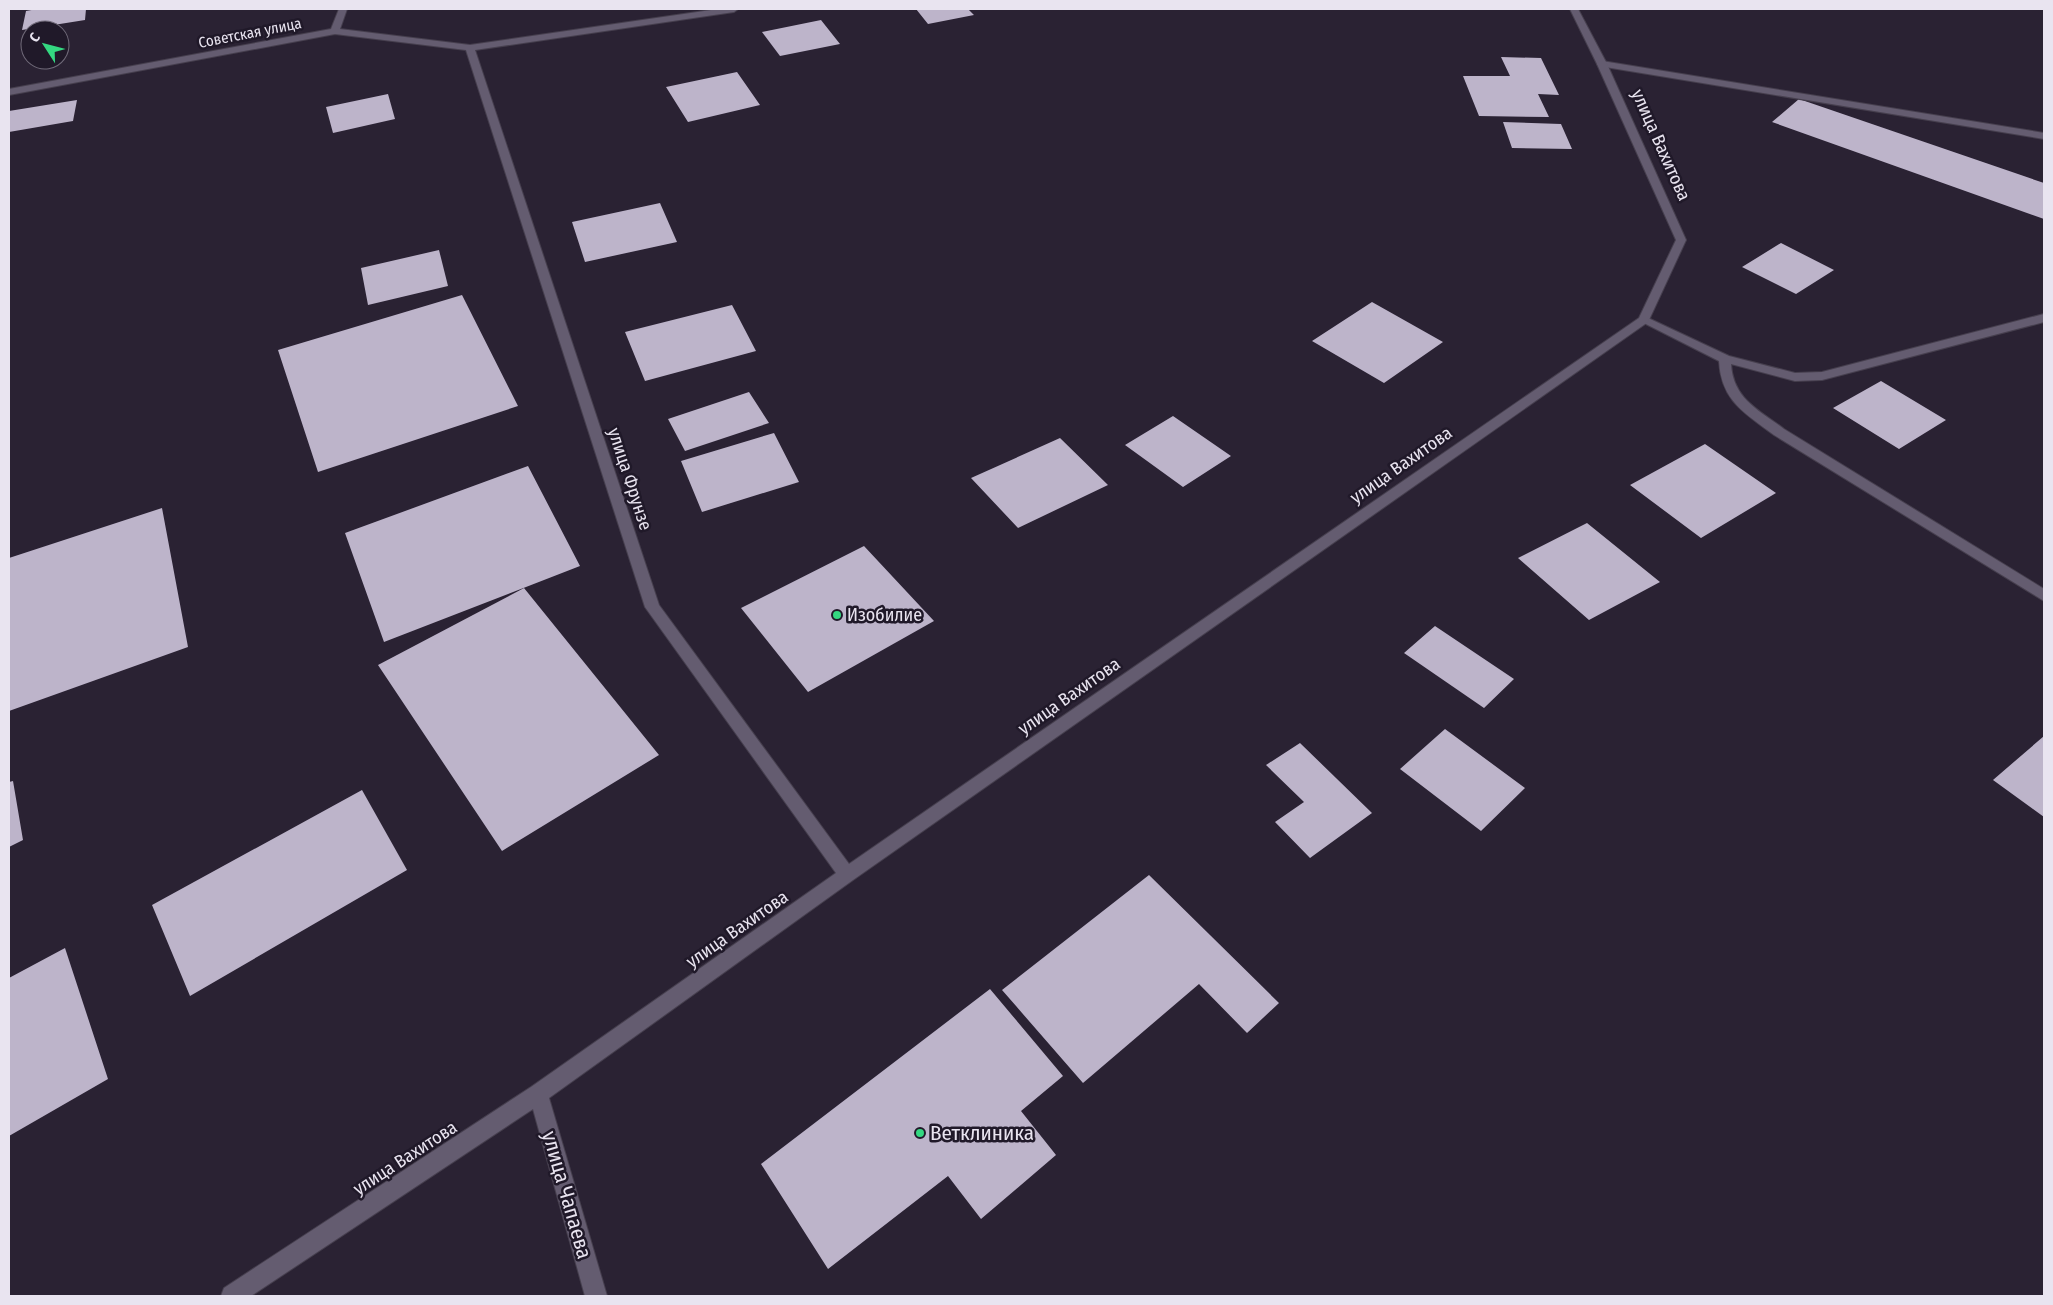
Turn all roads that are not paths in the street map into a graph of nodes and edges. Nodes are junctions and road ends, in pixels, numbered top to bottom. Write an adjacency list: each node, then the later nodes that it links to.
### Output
1 (343, 9): 4 (street)
2 (734, 9): 5 (street, Советская улица)
3 (1574, 9): 6 (street, улица Вахитова)
4 (335, 31): 5 (street, Советская улица); 7 (street, Советская улица)
5 (470, 48): 13 (street, улица Фрунзе)
6 (1602, 64): 8 (street); 10 (street, улица Вахитова)
7 (9, 92)
8 (2044, 136)
9 (2044, 318): 11 (street)
10 (1644, 320): 11 (street); 13 (street, улица Вахитова)
11 (1725, 359): 12 (street)
12 (2044, 596)
13 (847, 875): 14 (street, улица Вахитова)
14 (538, 1094): 15 (street, улица Вахитова); 16 (street, улица Чапаева)
15 (232, 1296)
16 (596, 1296)

